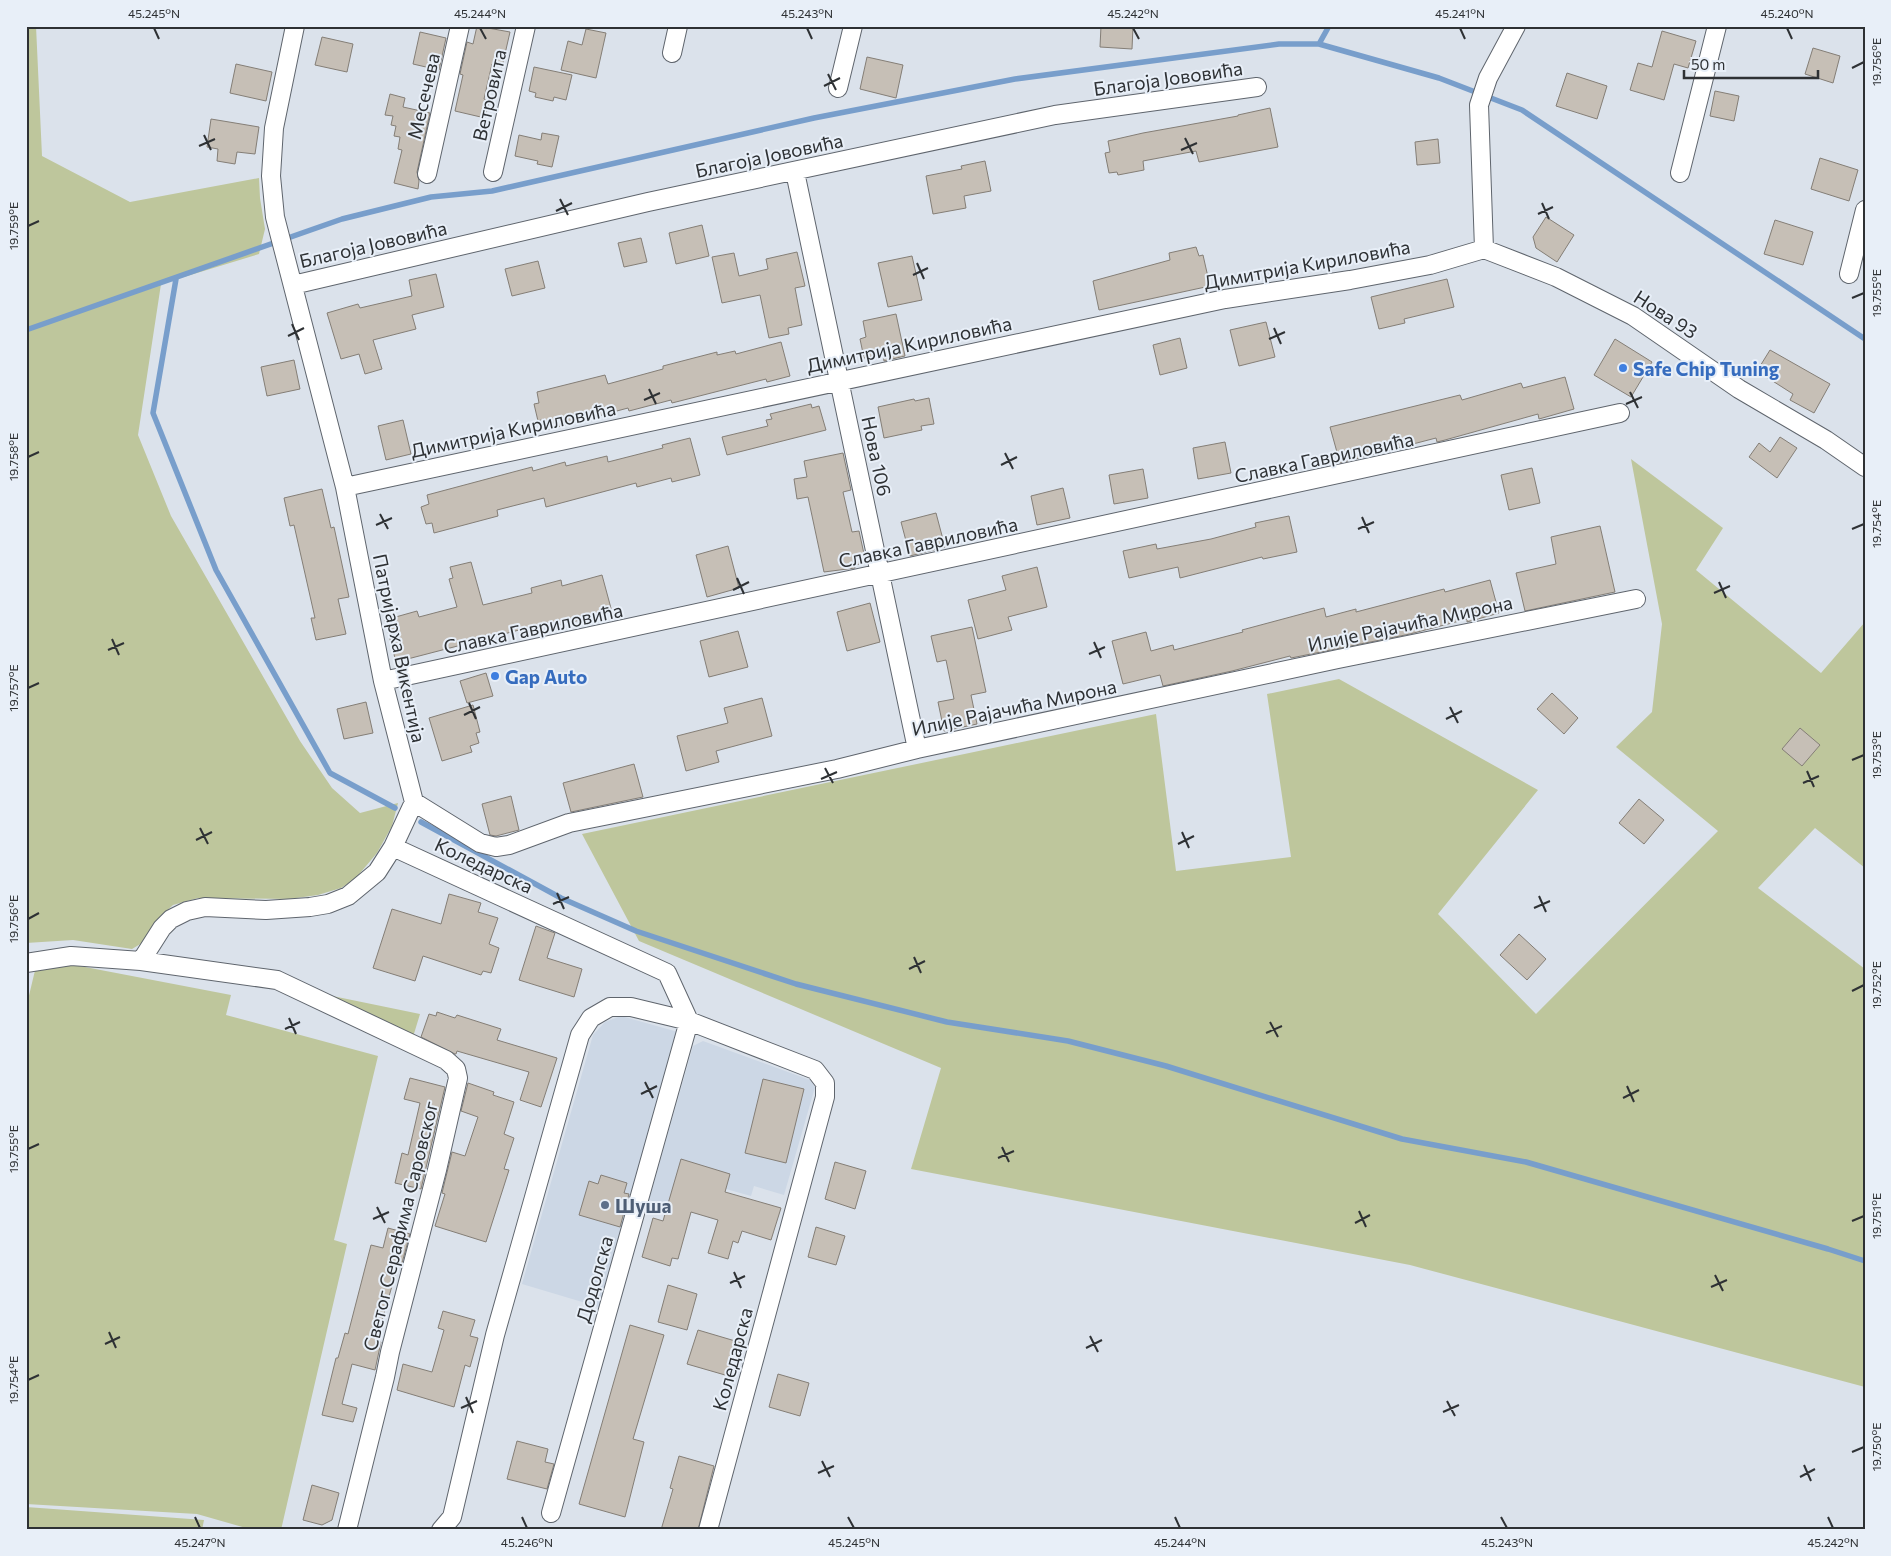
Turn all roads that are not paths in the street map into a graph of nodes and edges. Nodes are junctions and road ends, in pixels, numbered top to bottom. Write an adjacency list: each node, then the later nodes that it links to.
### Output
1 (295, 26): 18 (street, Патријарха Викентија)
2 (460, 26): 14 (street, Месечева)
3 (526, 26): 11 (street, Ветровита)
4 (678, 26): 8 (street)
5 (853, 26): 10 (street)
6 (1516, 26): 16 (street)
7 (1717, 26): 13 (street)
8 (672, 53)
9 (1257, 87): 12 (street, Благоја Јововића)
10 (838, 88)
11 (493, 172)
12 (795, 172): 18 (street, Благоја Јововића); 19 (street, Нова 106)
13 (1680, 172)
14 (427, 174)
15 (1865, 210): 17 (street)
16 (1484, 249): 19 (street, Димитрија Кириловића); 21 (street, Нова 93)
17 (1848, 274)
18 (293, 285): 22 (street, Патријарха Викентија)
19 (839, 380): 22 (street, Димитрија Кириловића); 23 (street, Нова 106)
20 (1620, 413): 23 (street, Славка Гавриловића)
21 (1865, 466)
22 (345, 487): 25 (street, Патријарха Викентија)
23 (880, 574): 25 (street, Славка Гавриловића); 26 (street, Нова 106)
24 (1636, 598): 26 (street, Илије Рајачића Мирона)
25 (384, 682): 27 (street, Патријарха Викентија)
26 (917, 749): 27 (street, Илије Рајачића Мирона)
27 (414, 802): 28 (street)
28 (393, 847): 29 (street); 31 (street, Коледарска)
29 (141, 961): 30 (street, Светог Серафима Саровског); 35 (street, Светог Серафима Саровског)
30 (26, 963)
31 (667, 973): 32 (street); 33 (street)
32 (652, 1012): 33 (street); 36 (street)
33 (688, 1020): 34 (street, Додолска); 37 (street, Коледарска)
34 (551, 1513)
35 (347, 1530)
36 (441, 1530)
37 (708, 1530)

